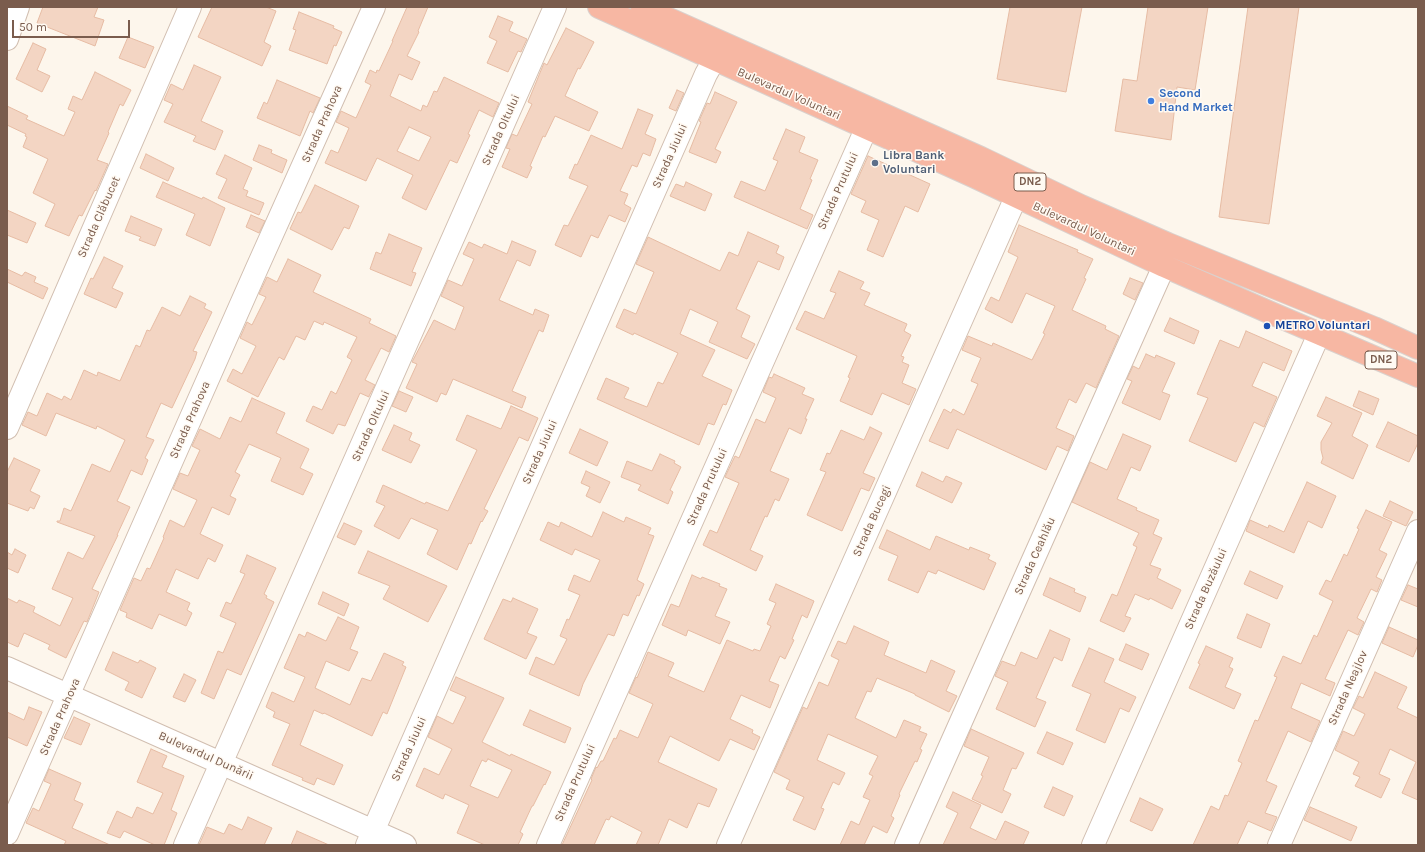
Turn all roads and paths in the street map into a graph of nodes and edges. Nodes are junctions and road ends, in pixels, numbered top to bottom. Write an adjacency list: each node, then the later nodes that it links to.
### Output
1 (18, 7): 7 (street)
2 (190, 7): 15 (street, Strada Clăbucet)
3 (374, 7): 18 (street, Strada Prahova)
4 (555, 7): 19 (street, Strada Oltului)
5 (599, 7): 8 (highway, Bulevardul Voluntari / DN2)
6 (642, 7): 13 (highway, Bulevardul Voluntari / DN2)
7 (7, 39)
8 (714, 60): 9 (highway, Bulevardul Voluntari / DN2); 21 (street, Strada Jiului)
9 (866, 129): 10 (highway, Bulevardul Voluntari / DN2); 24 (street, Strada Prutului)
10 (1016, 197): 11 (highway, Bulevardul Voluntari / DN2); 25 (street, Strada Bucegi)
11 (1164, 266): 12 (highway, Bulevardul Voluntari / DN2); 26 (street, Strada Ceahlău)
12 (1320, 334): 14 (highway, Bulevardul Voluntari / DN2); 27 (street, Strada Buzăului)
13 (1414, 344)
14 (1418, 376)
15 (7, 428)
16 (1418, 531): 28 (street, Strada Neajlov)
17 (7, 668): 18 (street, Bulevardul Dunării)
18 (69, 696): 19 (street, Bulevardul Dunării); 20 (street, Strada Prahova)
19 (222, 763): 21 (street, Bulevardul Dunării); 22 (street, Strada Oltului)
20 (7, 834)
21 (370, 838): 23 (street, Bulevardul Dunării)
22 (185, 845)
23 (405, 845)
24 (548, 845)
25 (728, 845)
26 (906, 845)
27 (1093, 845)
28 (1279, 845)

